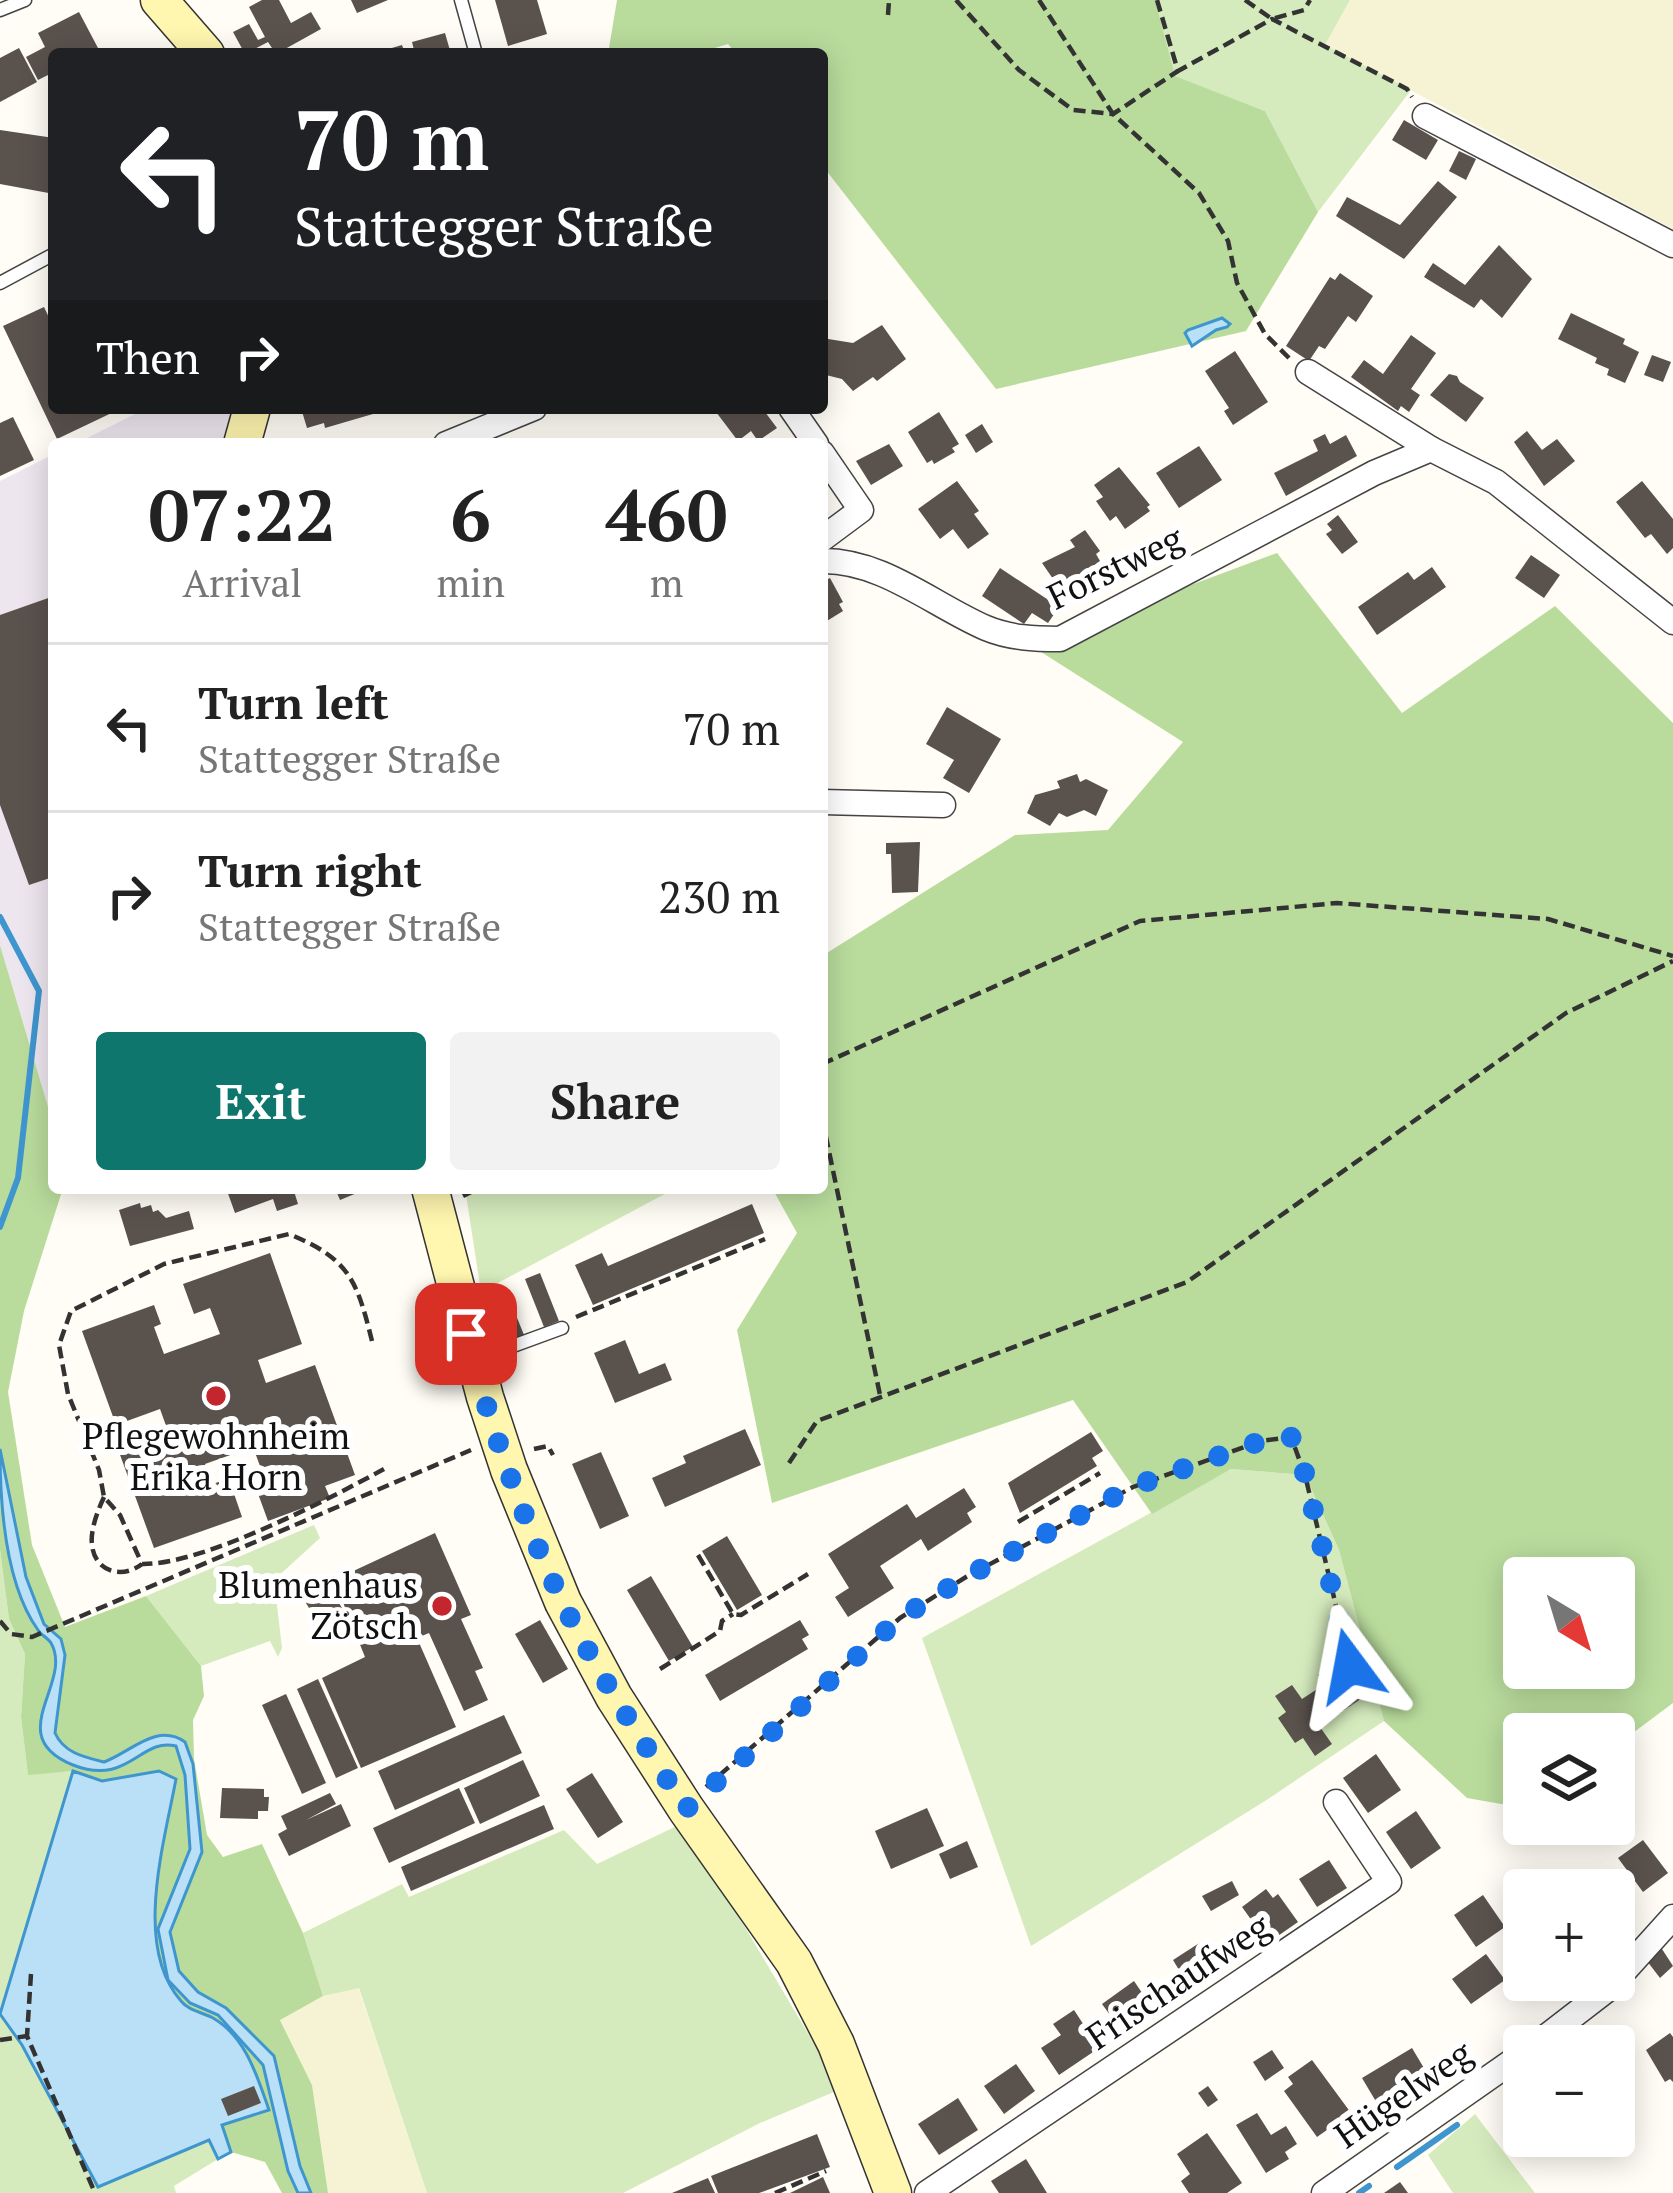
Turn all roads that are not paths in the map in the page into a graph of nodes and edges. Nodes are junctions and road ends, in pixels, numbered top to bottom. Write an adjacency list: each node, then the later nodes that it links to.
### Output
1 (25, 0): 4 (lane)
2 (159, 0): 5 (main road)
3 (460, 0): 6 (lane)
4 (0, 10)
5 (201, 48)
6 (474, 48)
7 (1425, 116): 8 (street)
8 (1673, 244)
9 (48, 257): 10 (lane)
10 (0, 283)
11 (1308, 372): 14 (street)
12 (519, 414): 13 (street)
13 (461, 438)
14 (1430, 449): 17 (street, Forstweg); 18 (street)
15 (828, 462): 16 (street)
16 (828, 535)
17 (828, 561)
18 (1673, 622)
19 (828, 802): 20 (street)
20 (943, 805)
21 (432, 1194): 23 (main road)
22 (562, 1328): 23 (lane)
23 (473, 1360): 28 (main road)
24 (1336, 1802): 29 (street, Frischaufweg)
25 (1669, 1930): 26 (street)
26 (1561, 2025)
27 (1503, 2068): 30 (street, Hügelweg)
28 (893, 2193)
29 (927, 2193)
30 (1324, 2193)

